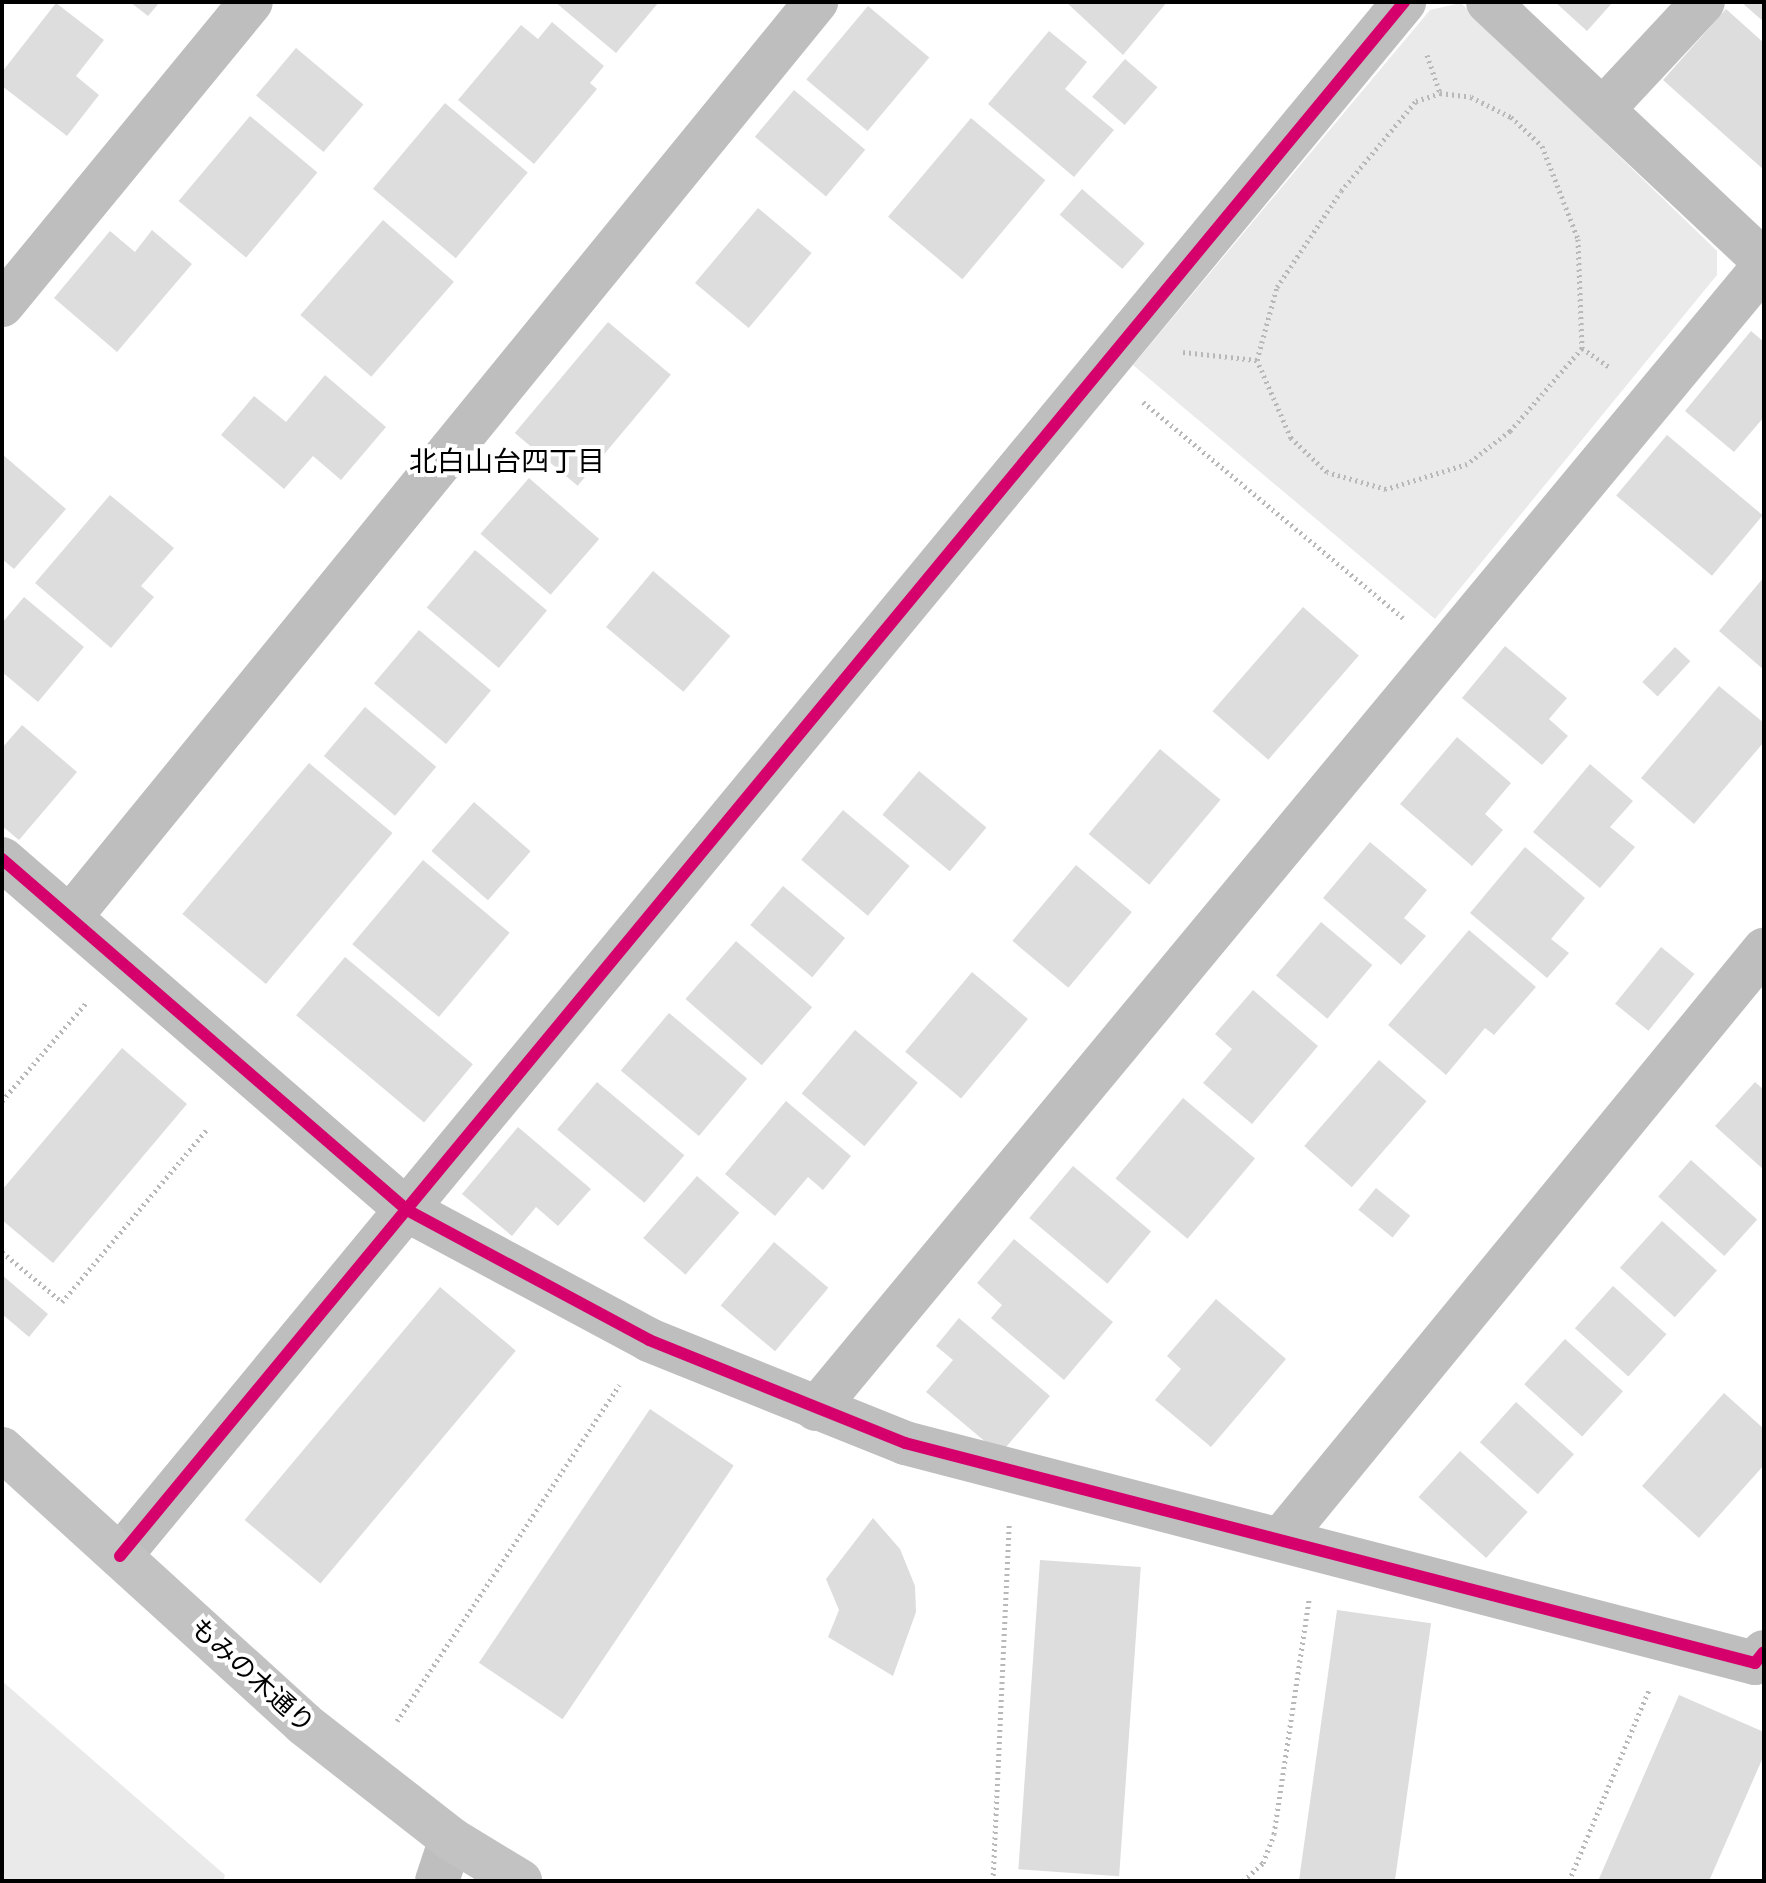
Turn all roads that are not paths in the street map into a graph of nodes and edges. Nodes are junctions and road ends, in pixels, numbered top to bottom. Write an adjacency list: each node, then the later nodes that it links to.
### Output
1 (251, 2): 8 (street)
2 (816, 2): 10 (street)
3 (1404, 2): 12 (street)
4 (1488, 2): 6 (street)
5 (1703, 2): 6 (street)
6 (1606, 106): 7 (street)
7 (1764, 264): 13 (street)
8 (2, 305)
9 (2, 859): 10 (street)
10 (70, 917): 12 (street)
11 (1764, 950): 15 (street)
12 (407, 1210): 13 (street); 16 (street)
13 (816, 1409): 15 (street)
14 (2, 1449): 16 (street, もみの木通り)
15 (1299, 1543): 17 (street)
16 (120, 1556): 18 (street, もみの木通り)
17 (1764, 1652)
18 (451, 1839): 19 (street); 20 (street, もみの木通り)
19 (437, 1881)
20 (520, 1881)

